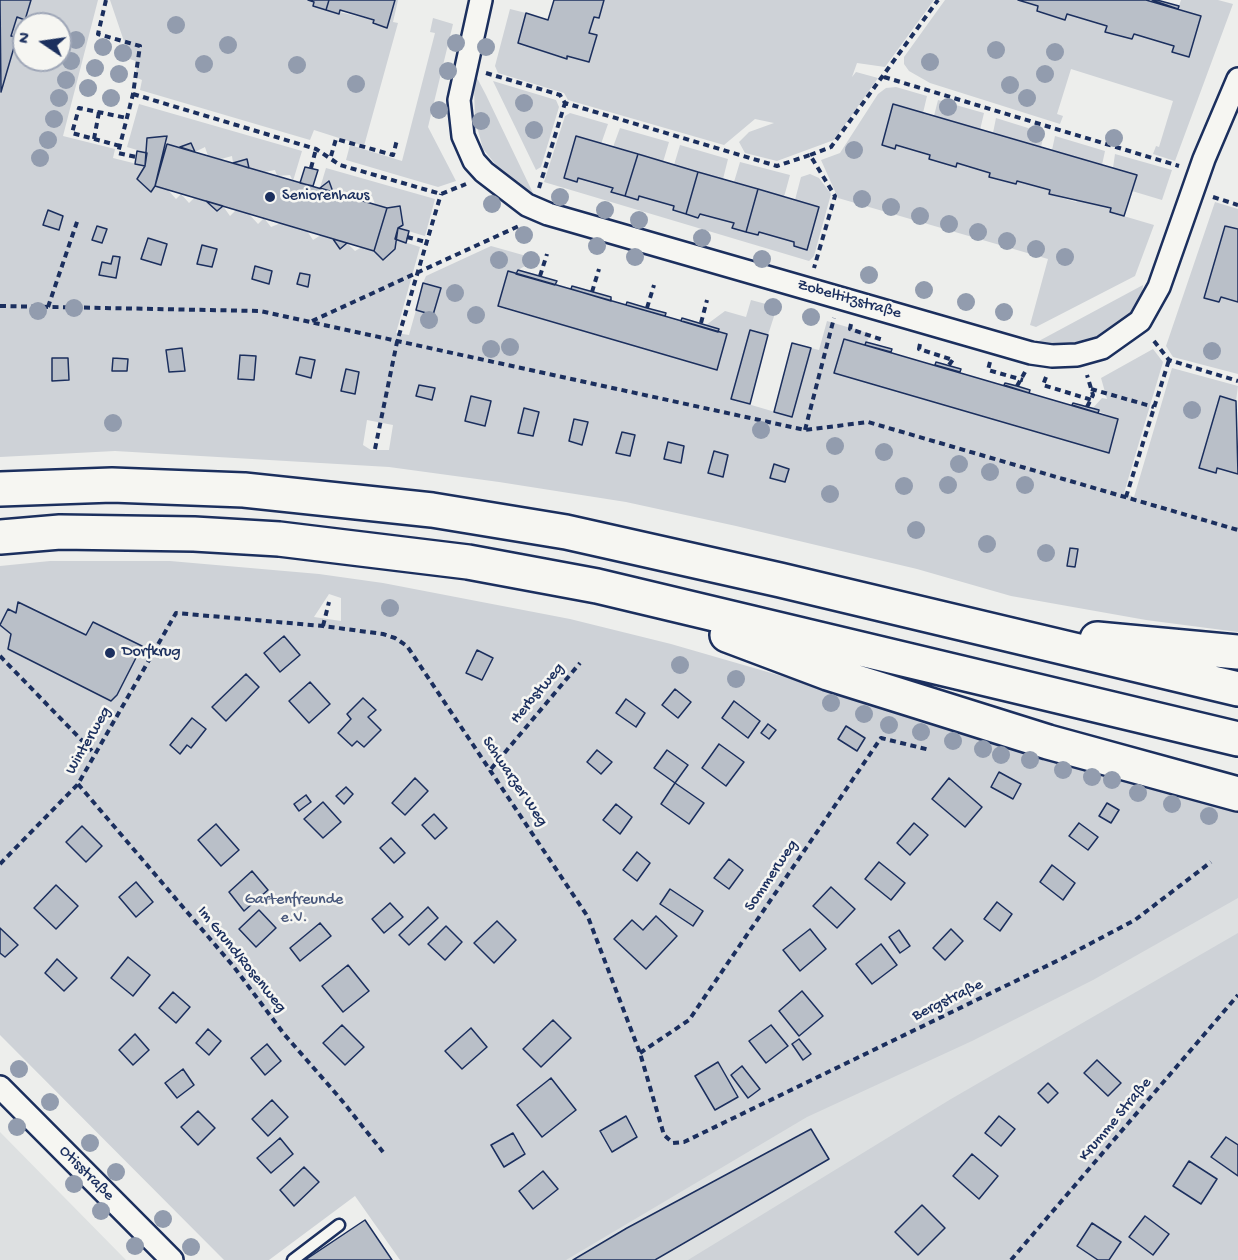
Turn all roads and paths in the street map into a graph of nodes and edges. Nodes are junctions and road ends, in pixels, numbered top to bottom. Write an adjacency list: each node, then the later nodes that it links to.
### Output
1 (106, 0): 7 (path)
2 (482, 0): 4 (street, Zobeltitzstraße)
3 (938, 0): 5 (path)
4 (465, 67): 8 (path); 20 (street, Zobeltitzstraße)
5 (884, 77): 15 (path); 18 (path)
6 (1238, 79): 35 (street, Zobeltitzstraße)
7 (132, 94): 10 (path); 14 (path)
8 (565, 103): 15 (path); 24 (path)
9 (99, 112): 10 (path); 11 (path); 11 (path)
10 (127, 118): 13 (path)
11 (94, 139): 13 (path)
12 (397, 140): 16 (path)
13 (120, 146): 17 (path)
14 (316, 149): 16 (path); 19 (path)
15 (810, 155): 33 (path)
16 (331, 156): 21 (path)
17 (136, 157)
18 (1180, 166)
19 (311, 168)
20 (484, 172): 21 (path); 24 (street, Zobeltitzstraße)
21 (441, 194): 27 (path)
22 (1211, 197): 23 (path)
23 (1238, 206)
24 (540, 211): 30 (path); 33 (street, Zobeltitzstraße)
25 (78, 219): 38 (path)
26 (407, 237): 27 (path)
27 (426, 242): 30 (path)
28 (547, 254): 31 (path)
29 (599, 269): 34 (path)
30 (417, 274): 40 (path); 44 (path)
31 (540, 276)
32 (654, 285): 39 (path)
33 (809, 288): 35 (street, Zobeltitzstraße)
34 (592, 292)
35 (840, 297): 58 (path)
36 (707, 300): 41 (path)
37 (0, 306): 38 (path)
38 (48, 307): 40 (path)
39 (647, 308)
40 (311, 321): 44 (path)
41 (701, 323)
42 (852, 323): 46 (path)
43 (1154, 341): 47 (path)
44 (397, 342): 58 (path); 59 (path)
45 (920, 342): 49 (path)
46 (879, 345)
47 (1169, 360): 52 (path); 57 (path)
48 (990, 362): 53 (path)
49 (949, 365)
50 (1087, 375): 54 (path)
51 (1046, 377): 55 (path)
52 (1238, 381)
53 (1017, 386)
54 (1091, 389): 55 (path); 57 (path)
55 (1092, 400): 56 (path)
56 (1087, 407)
57 (1154, 407): 61 (path)
58 (805, 430): 61 (path)
59 (375, 449)
60 (0, 489): 68 (highway)
61 (1126, 497): 62 (path)
62 (1238, 530)
63 (0, 537): 64 (highway)
64 (597, 586): 73 (highway); 78 (highway)
65 (329, 602): 67 (path)
66 (176, 613): 67 (path, Schwarzer Weg); 75 (path, Winterweg)
67 (323, 626): 76 (path, Schwarzer Weg)
68 (990, 630): 69 (highway); 72 (highway)
69 (1238, 652)
70 (0, 656): 75 (path)
71 (580, 663): 76 (path, Herbstweg)
72 (1238, 689)
73 (1238, 739)
74 (930, 750): 82 (path, Sommerweg)
75 (95, 754): 77 (path, Winterweg)
76 (491, 769): 82 (path, Schwarzer Weg)
77 (78, 784): 80 (path, Winterweg); 85 (path, Im Grund/Rosenweg)
78 (1238, 794)
79 (1211, 862): 84 (path, Bergstraße)
80 (0, 864)
81 (1238, 995): 89 (path, Krumme Straße)
82 (639, 1053): 84 (path, Schwarzer Weg)
83 (0, 1087): 87 (street, Otisstraße)
84 (684, 1142)
85 (383, 1152)
86 (339, 1225): 88 (lane)
87 (172, 1260)
88 (293, 1260)
89 (1011, 1260)

